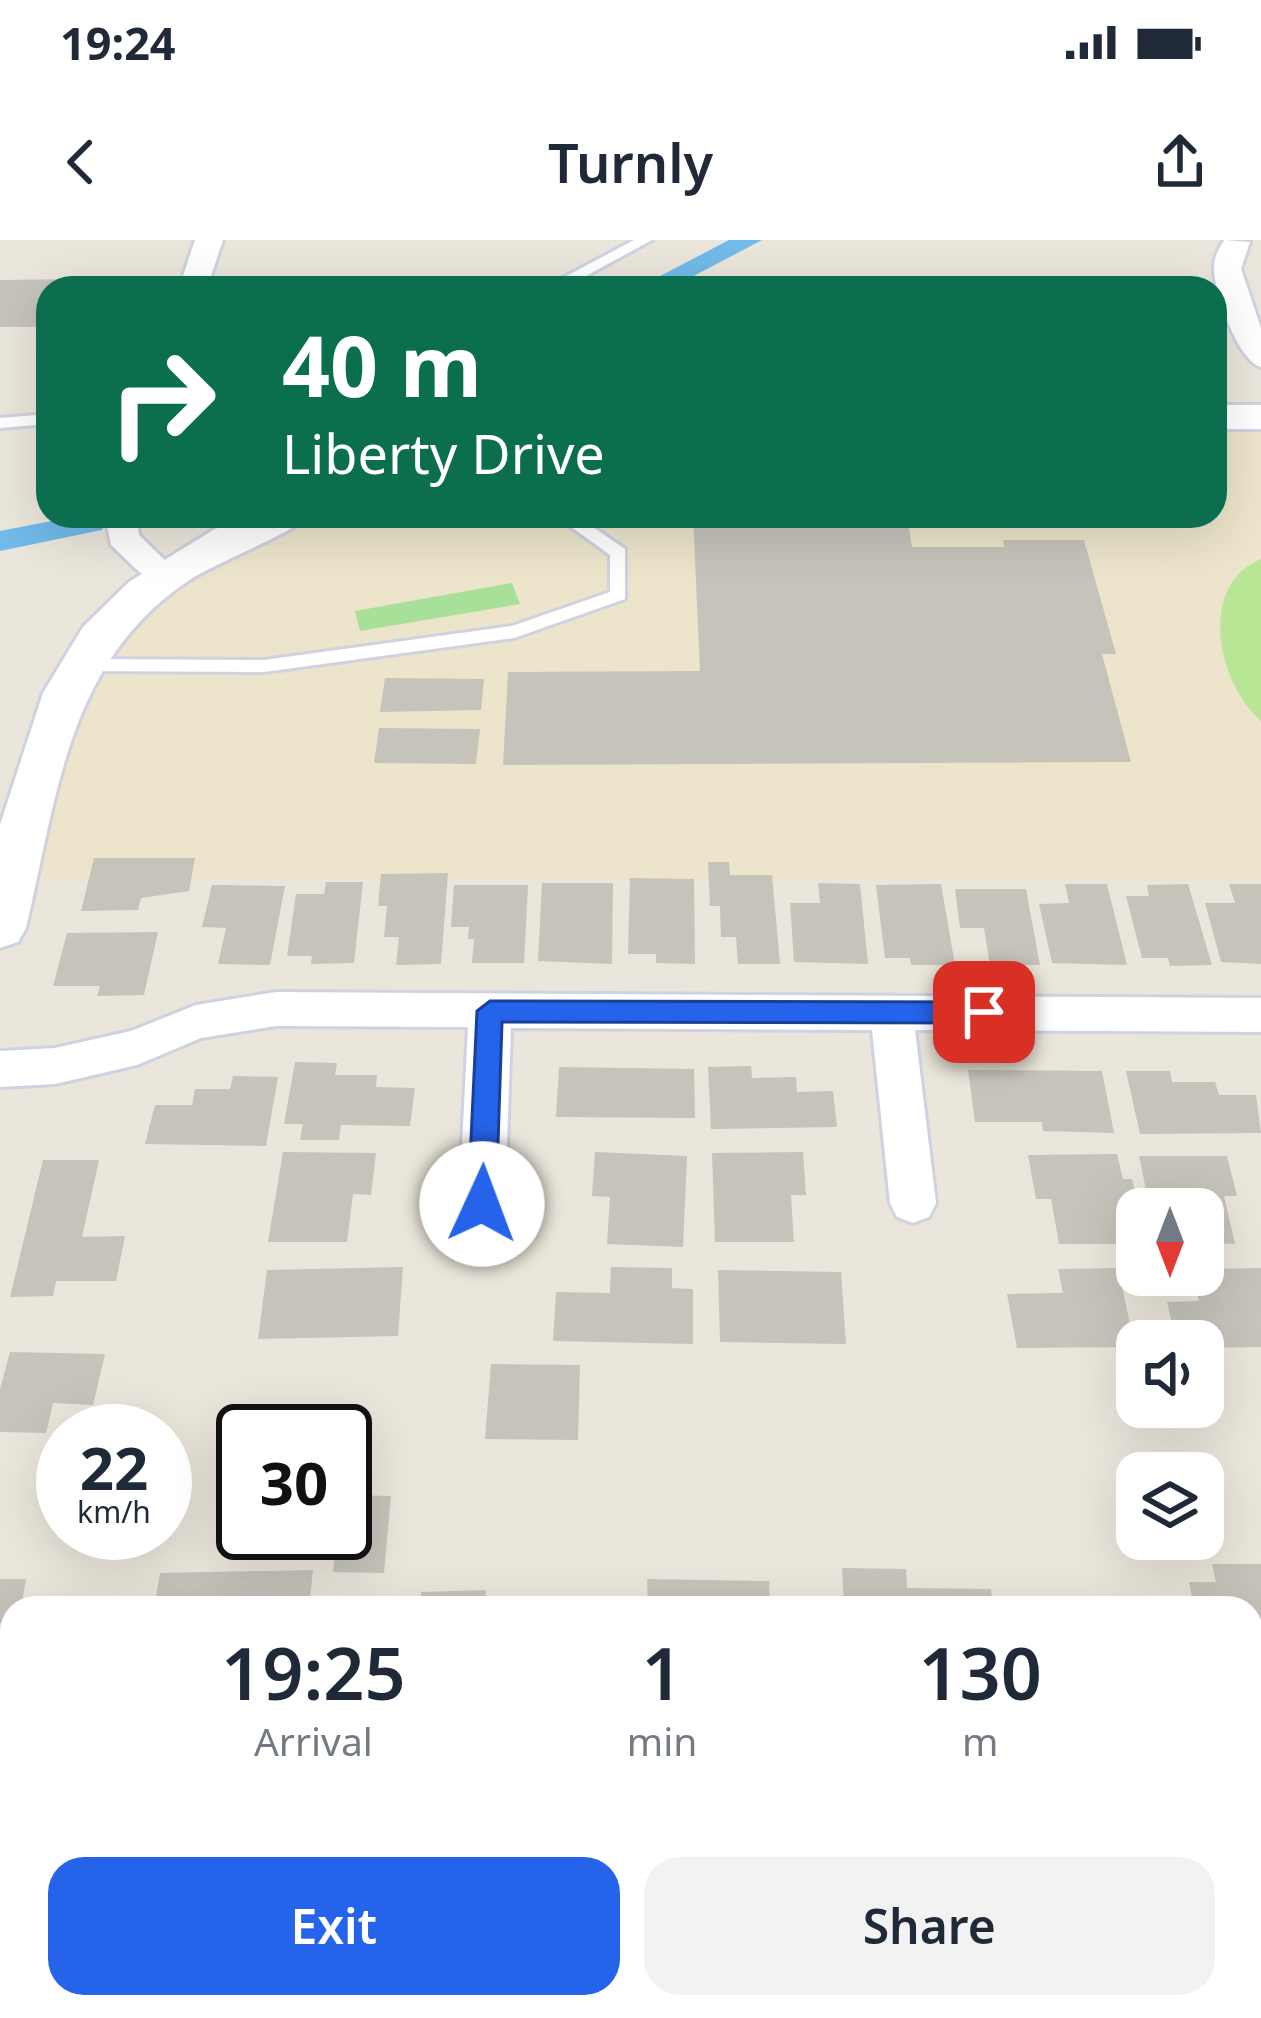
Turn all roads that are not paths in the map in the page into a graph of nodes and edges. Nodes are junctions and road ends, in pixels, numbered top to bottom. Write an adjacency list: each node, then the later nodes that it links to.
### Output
1 (208, 240): 4 (street)
2 (645, 240): 5 (lane)
3 (1236, 242): 6 (street)
4 (198, 276)
5 (576, 276)
6 (1226, 276)
7 (1227, 279): 8 (street)
8 (1261, 358)
9 (1227, 417): 10 (street)
10 (1261, 417)
11 (36, 420): 12 (lane)
12 (0, 423)
13 (122, 528): 16 (street)
14 (257, 528): 16 (street)
15 (580, 528): 17 (lane)
16 (165, 577): 17 (street)
17 (81, 665): 18 (street)
18 (0, 928)
19 (490, 1011): 20 (street); 22 (street); 24 (street)
20 (892, 1011): 21 (street); 23 (street)
21 (1261, 1015)
22 (0, 1069)
23 (913, 1203)
24 (482, 1204)

